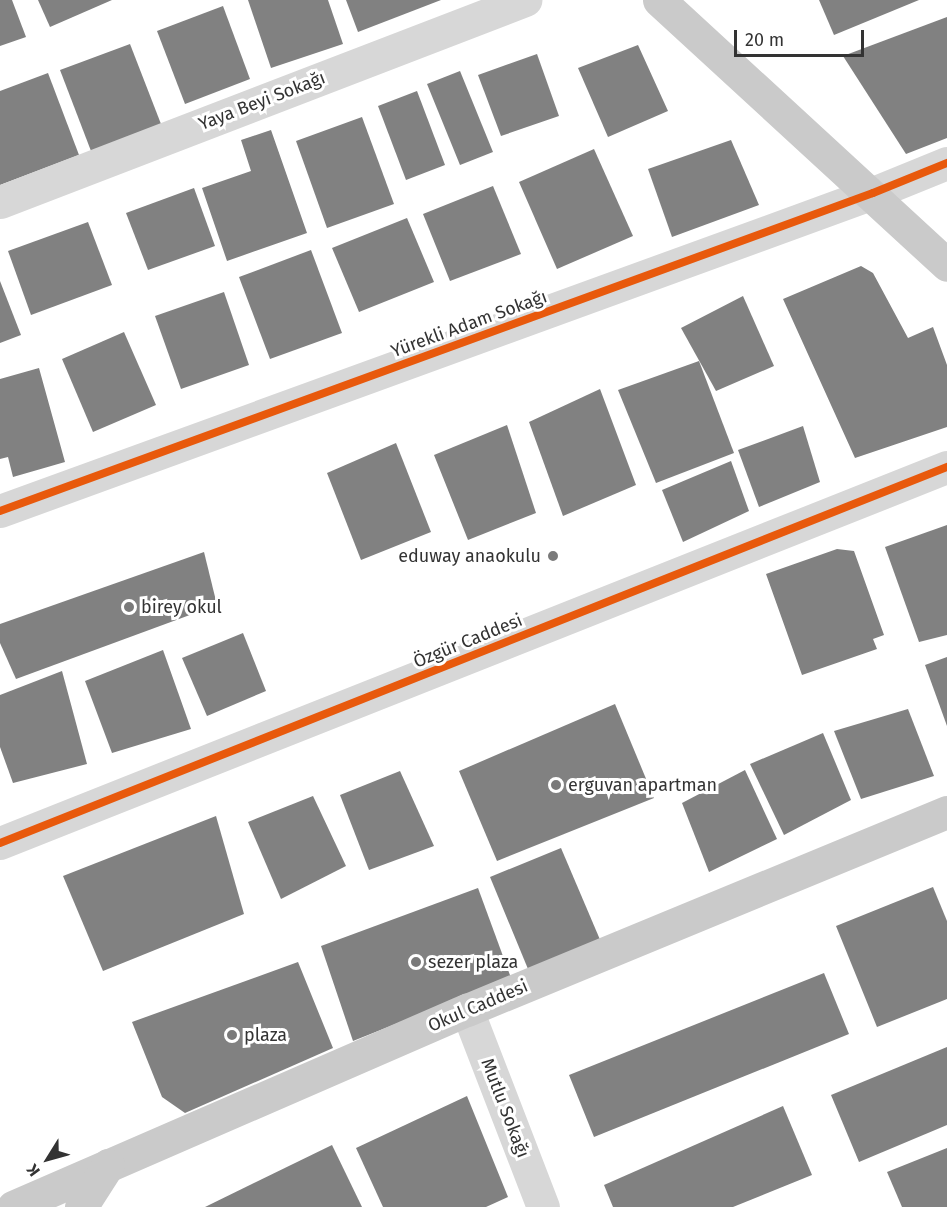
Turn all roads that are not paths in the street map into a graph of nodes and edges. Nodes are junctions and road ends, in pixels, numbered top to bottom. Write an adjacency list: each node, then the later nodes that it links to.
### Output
1 (525, 0): 5 (street, Yaya Beyi Sokağı)
2 (659, 0): 4 (main road)
3 (947, 163): 4 (street, Yürekli Adam Sokağı)
4 (873, 193): 6 (main road); 8 (street, Yürekli Adam Sokağı)
5 (0, 202)
6 (947, 264)
7 (947, 467): 10 (street, Özgür Caddesi)
8 (0, 511)
9 (947, 812): 11 (main road, Okul Caddesi)
10 (0, 843)
11 (467, 1010): 12 (main road, Okul Caddesi); 15 (street, Mutlu Sokağı)
12 (108, 1165): 13 (main road, Okul Caddesi); 14 (main road)
13 (13, 1207)
14 (81, 1207)
15 (543, 1207)

